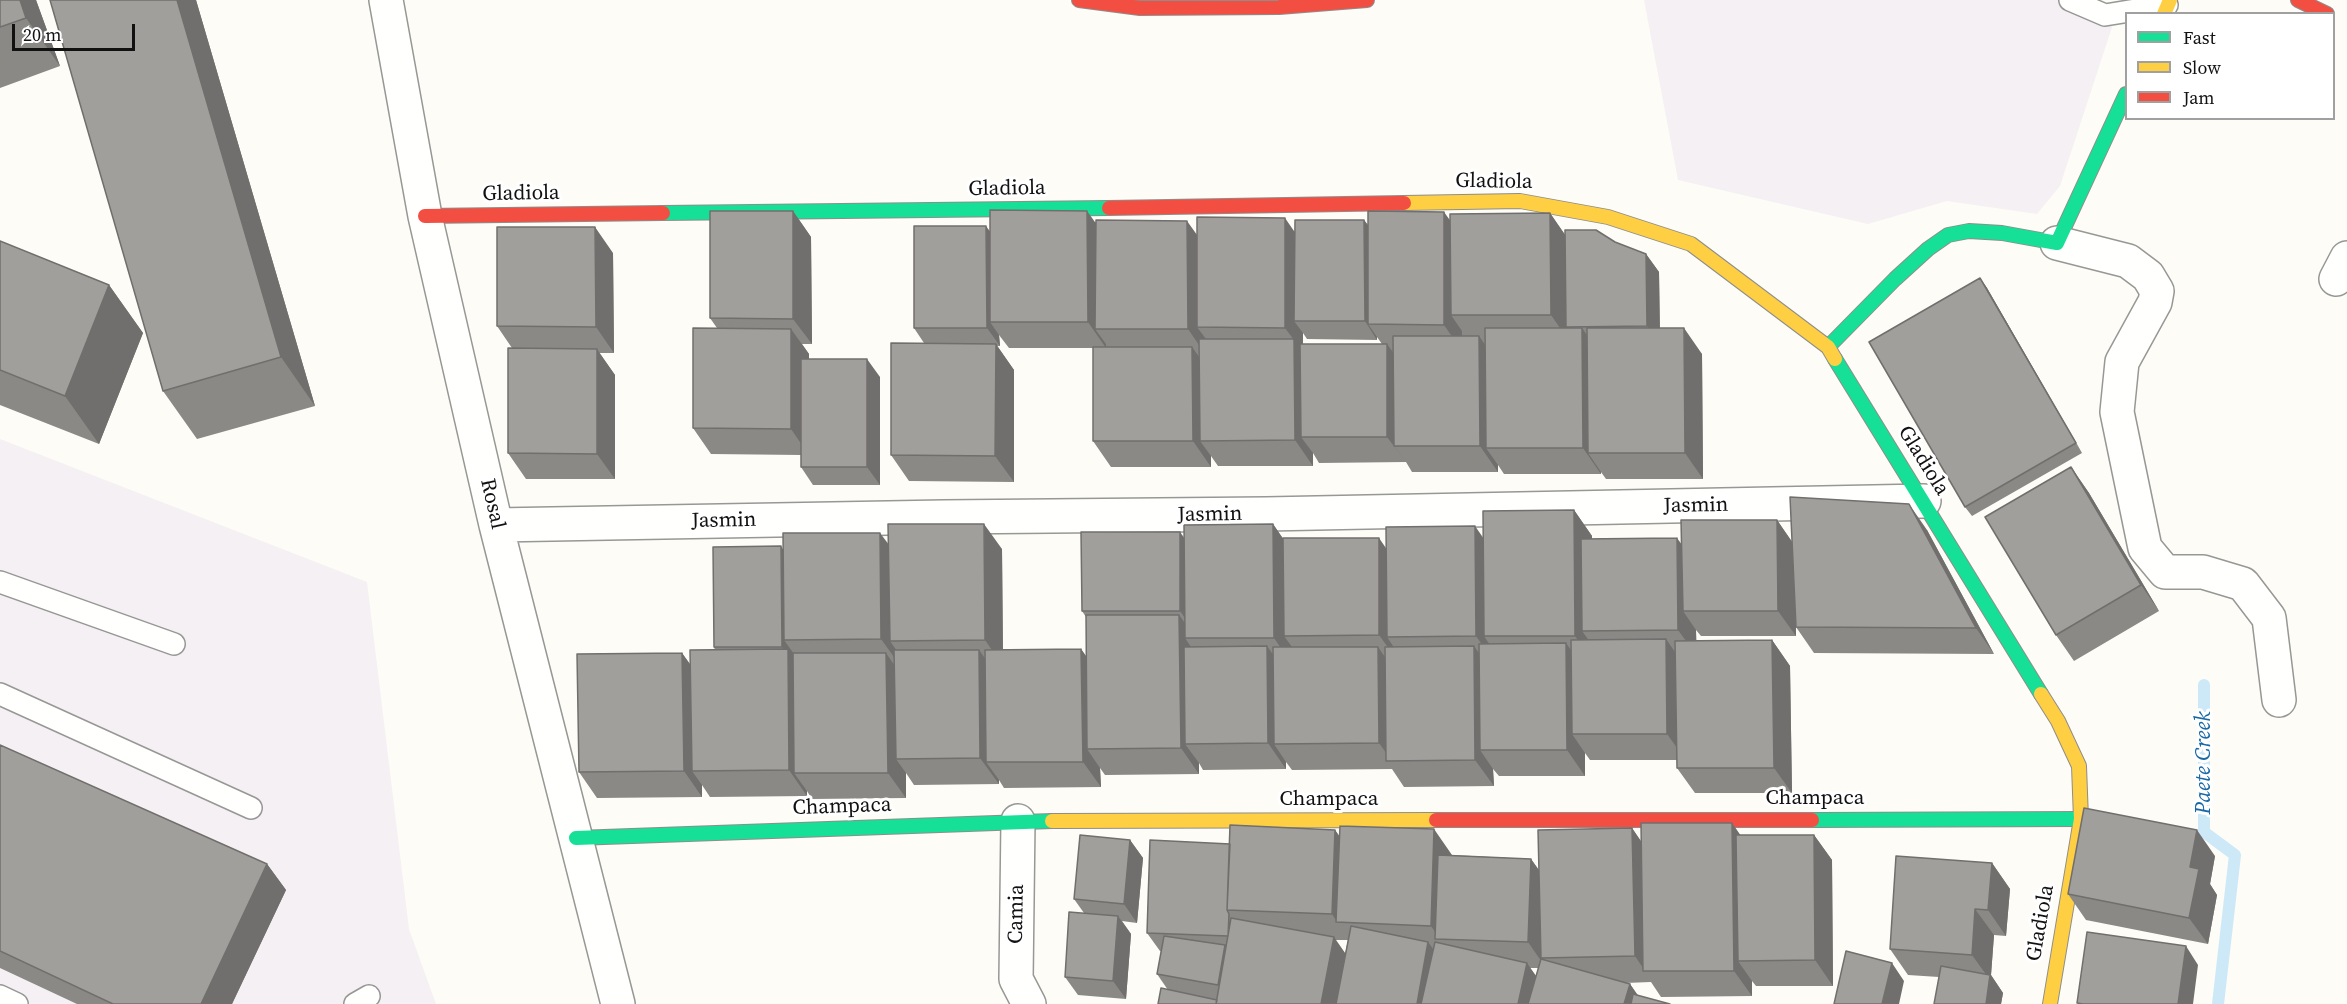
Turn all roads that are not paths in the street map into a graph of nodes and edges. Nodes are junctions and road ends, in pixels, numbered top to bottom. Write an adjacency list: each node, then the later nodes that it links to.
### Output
1 (386, 0): 11 (street, Rosal)
2 (1079, 0): 3 (main road)
3 (1367, 0)
4 (2070, 0): 7 (lane)
5 (2305, 1): 9 (main road)
6 (2167, 6): 8 (lane)
7 (2125, 12)
8 (2126, 12)
9 (2324, 12)
10 (2125, 98): 12 (main road)
11 (425, 216): 13 (main road, Gladiola); 15 (street, Rosal)
12 (2057, 243): 13 (main road); 19 (street)
13 (1828, 347): 14 (main road, Gladiola)
14 (1924, 501): 15 (street, Jasmin); 21 (main road, Gladiola)
15 (496, 525): 23 (street, Rosal)
16 (0, 582): 17 (lane)
17 (174, 644)
18 (0, 694): 20 (lane)
19 (2279, 700)
20 (251, 808)
21 (2081, 819): 22 (main road, Champaca); 28 (main road, Gladiola)
22 (1018, 821): 23 (main road, Champaca); 27 (street, Camia)
23 (576, 838): 26 (street, Rosal)
24 (0, 996): 25 (lane)
25 (17, 1004)
26 (618, 1004)
27 (1029, 1004)
28 (2050, 1004)

